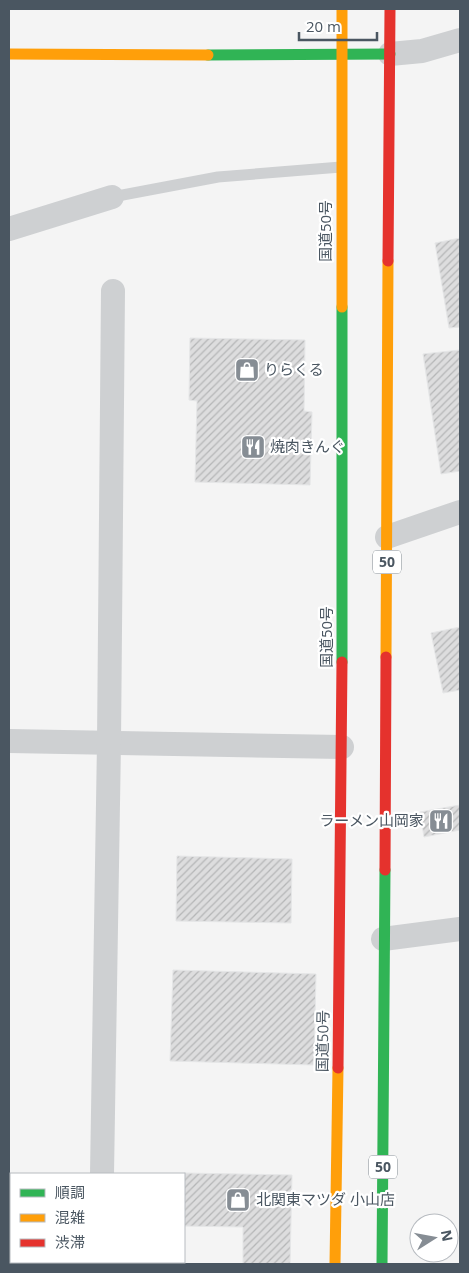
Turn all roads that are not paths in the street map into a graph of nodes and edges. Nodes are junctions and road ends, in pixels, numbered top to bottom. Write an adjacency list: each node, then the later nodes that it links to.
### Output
1 (342, 9): 6 (main road, 国道50号)
2 (390, 9): 5 (main road, 50)
3 (460, 40): 5 (street)
4 (9, 54): 6 (main road)
5 (390, 54): 6 (main road); 12 (main road, 50)
6 (342, 55): 7 (main road, 国道50号)
7 (341, 167): 8 (lane); 15 (main road, 国道50号)
8 (112, 197): 9 (street)
9 (9, 229)
10 (113, 291): 14 (street)
11 (460, 512): 12 (street)
12 (387, 537): 17 (main road, 50)
13 (9, 741): 14 (street)
14 (109, 742): 15 (street); 18 (street)
15 (342, 747): 19 (main road, 国道50号)
16 (460, 929): 17 (street)
17 (383, 940): 20 (main road, 50)
18 (102, 1173)
19 (335, 1264)
20 (382, 1264)

